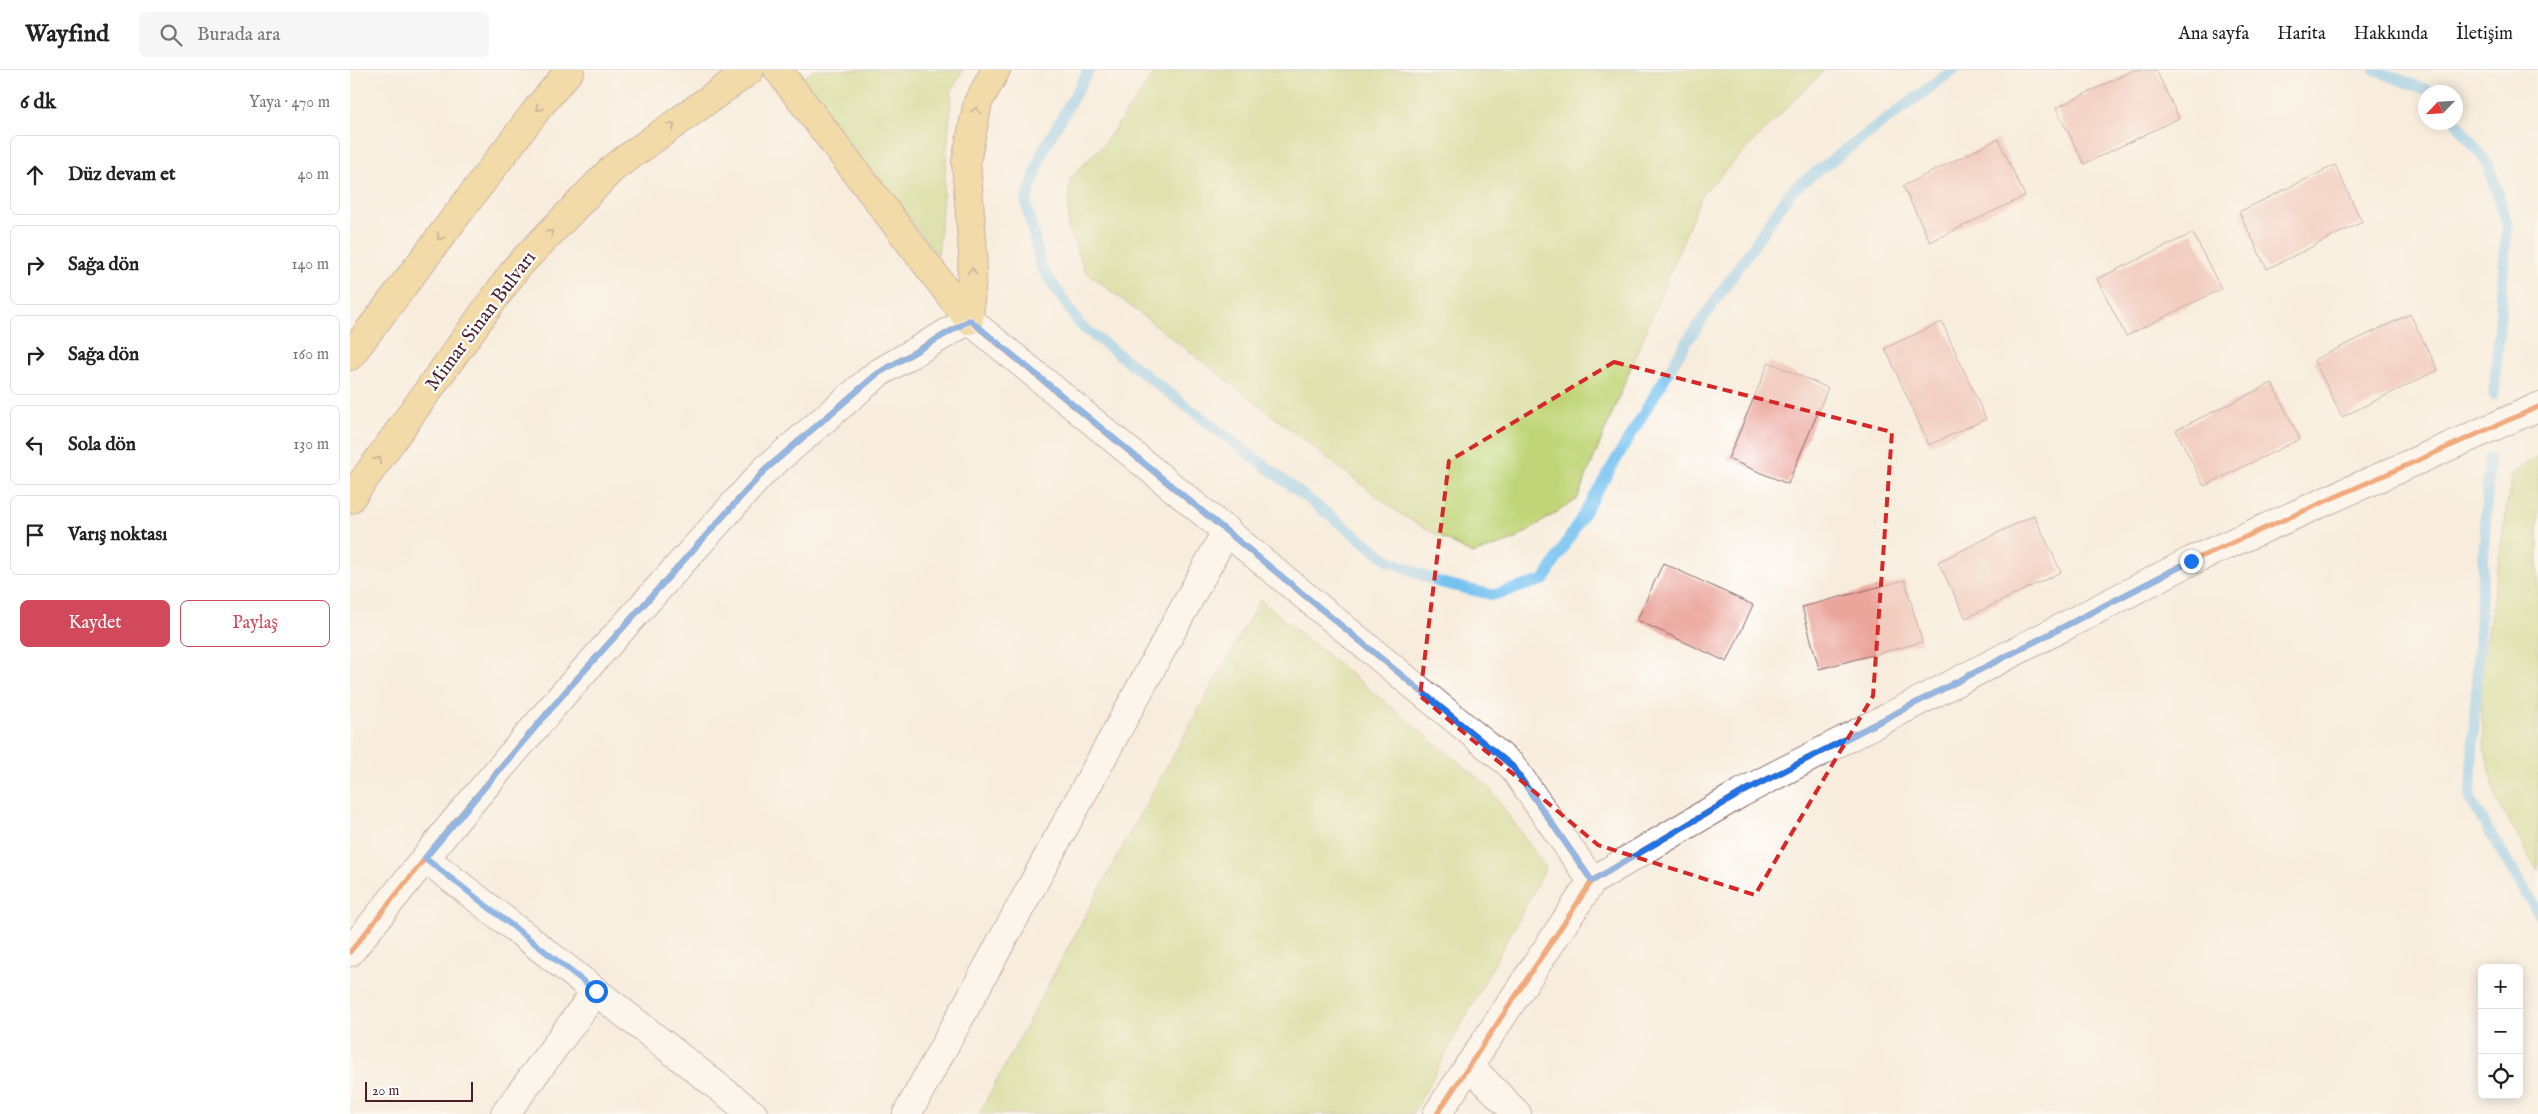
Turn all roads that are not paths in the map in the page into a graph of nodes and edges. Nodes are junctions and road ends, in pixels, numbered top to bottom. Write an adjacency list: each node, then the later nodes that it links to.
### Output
1 (570, 70): 6 (main road, one-way to 6)
2 (750, 70): 8 (main road, Mimar Sinan Bulvarı, one-way to 2)
3 (778, 70): 5 (main road)
4 (996, 70): 5 (main road, one-way to 4)
5 (970, 320): 9 (street); 10 (street)
6 (350, 356)
7 (2538, 407): 11 (street)
8 (350, 499)
9 (1227, 530): 11 (street); 17 (street)
10 (425, 858): 12 (street); 13 (street)
11 (1592, 881): 14 (street)
12 (350, 952)
13 (596, 991): 15 (street); 16 (street)
14 (1469, 1065): 18 (street); 19 (street)
15 (506, 1114)
16 (753, 1114)
17 (907, 1114)
18 (1438, 1114)
19 (1517, 1114)

